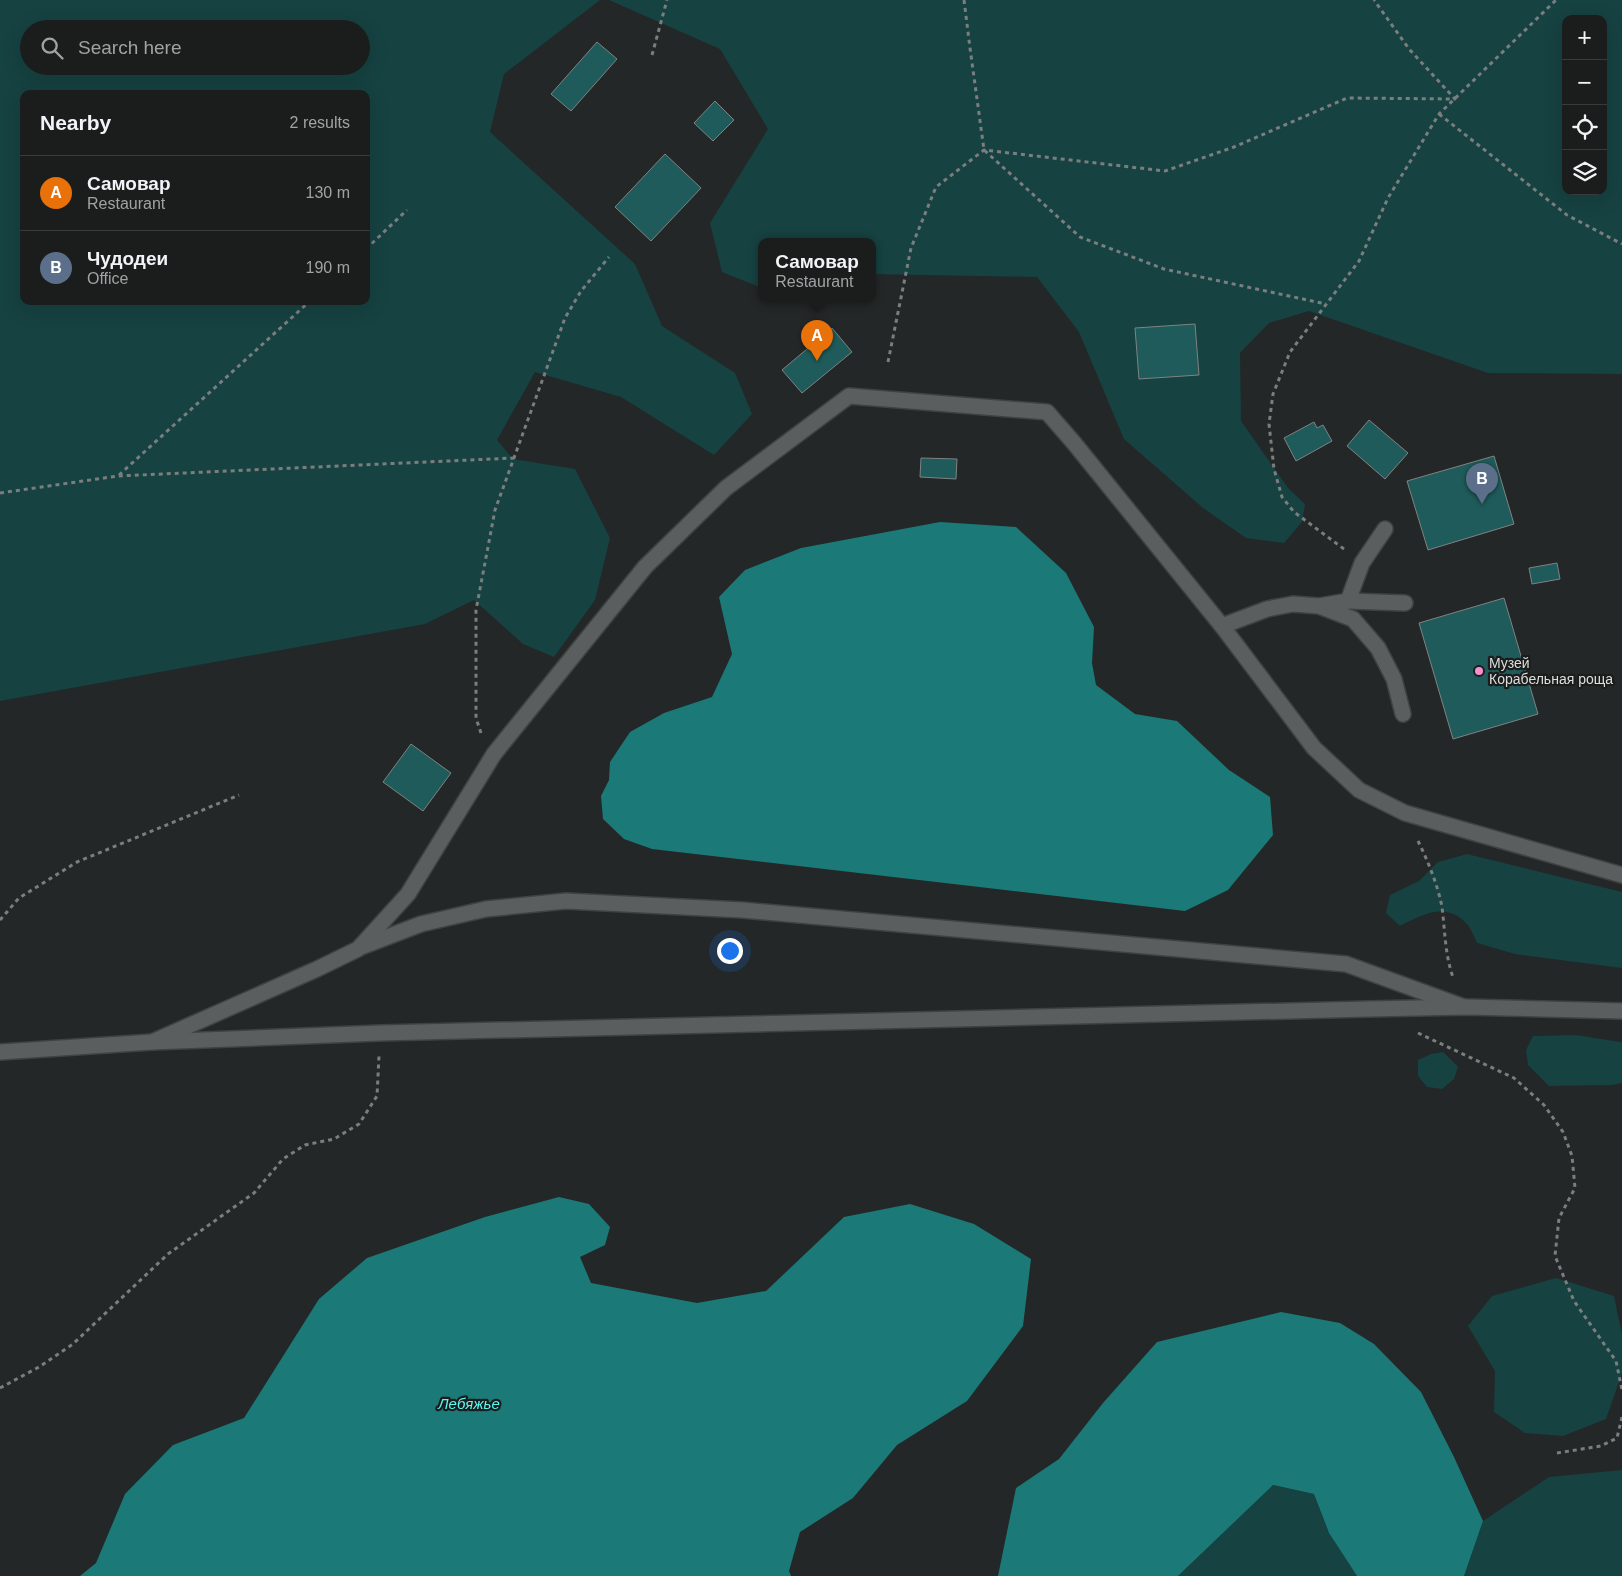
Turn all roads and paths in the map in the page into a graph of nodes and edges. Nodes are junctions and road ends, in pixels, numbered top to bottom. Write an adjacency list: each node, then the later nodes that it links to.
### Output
1 (667, 0): 5 (path)
2 (964, 0): 8 (path)
3 (1374, 0): 6 (path)
4 (1556, 0): 6 (path)
5 (652, 55)
6 (1455, 99): 7 (path); 8 (path)
7 (1439, 114): 10 (path); 13 (path)
8 (984, 150): 13 (path); 15 (path)
9 (407, 210): 11 (path)
10 (1622, 244)
11 (370, 245)
12 (609, 257): 16 (path)
13 (1326, 304): 20 (path)
14 (306, 305): 17 (path)
15 (888, 362)
16 (514, 458): 17 (path); 26 (path)
17 (118, 476): 18 (path)
18 (0, 492)
19 (1385, 529): 20 (street)
20 (1362, 563): 21 (street)
21 (1348, 601): 22 (street); 23 (street)
22 (1405, 603)
23 (1319, 606): 24 (street); 25 (street)
24 (1222, 626): 26 (street); 28 (street)
25 (1403, 714)
26 (494, 754): 31 (street)
27 (239, 795): 30 (path)
28 (1405, 813): 29 (street); 32 (path)
29 (1622, 876)
30 (0, 920)
31 (358, 949): 32 (street); 36 (street)
32 (1466, 1007): 33 (street); 35 (street)
33 (1622, 1011)
34 (1411, 1029): 39 (path)
35 (380, 1033): 36 (street); 38 (path)
36 (152, 1042): 37 (street)
37 (0, 1052)
38 (0, 1388)
39 (1622, 1390)
40 (1622, 1417): 41 (path)
41 (1556, 1453)

